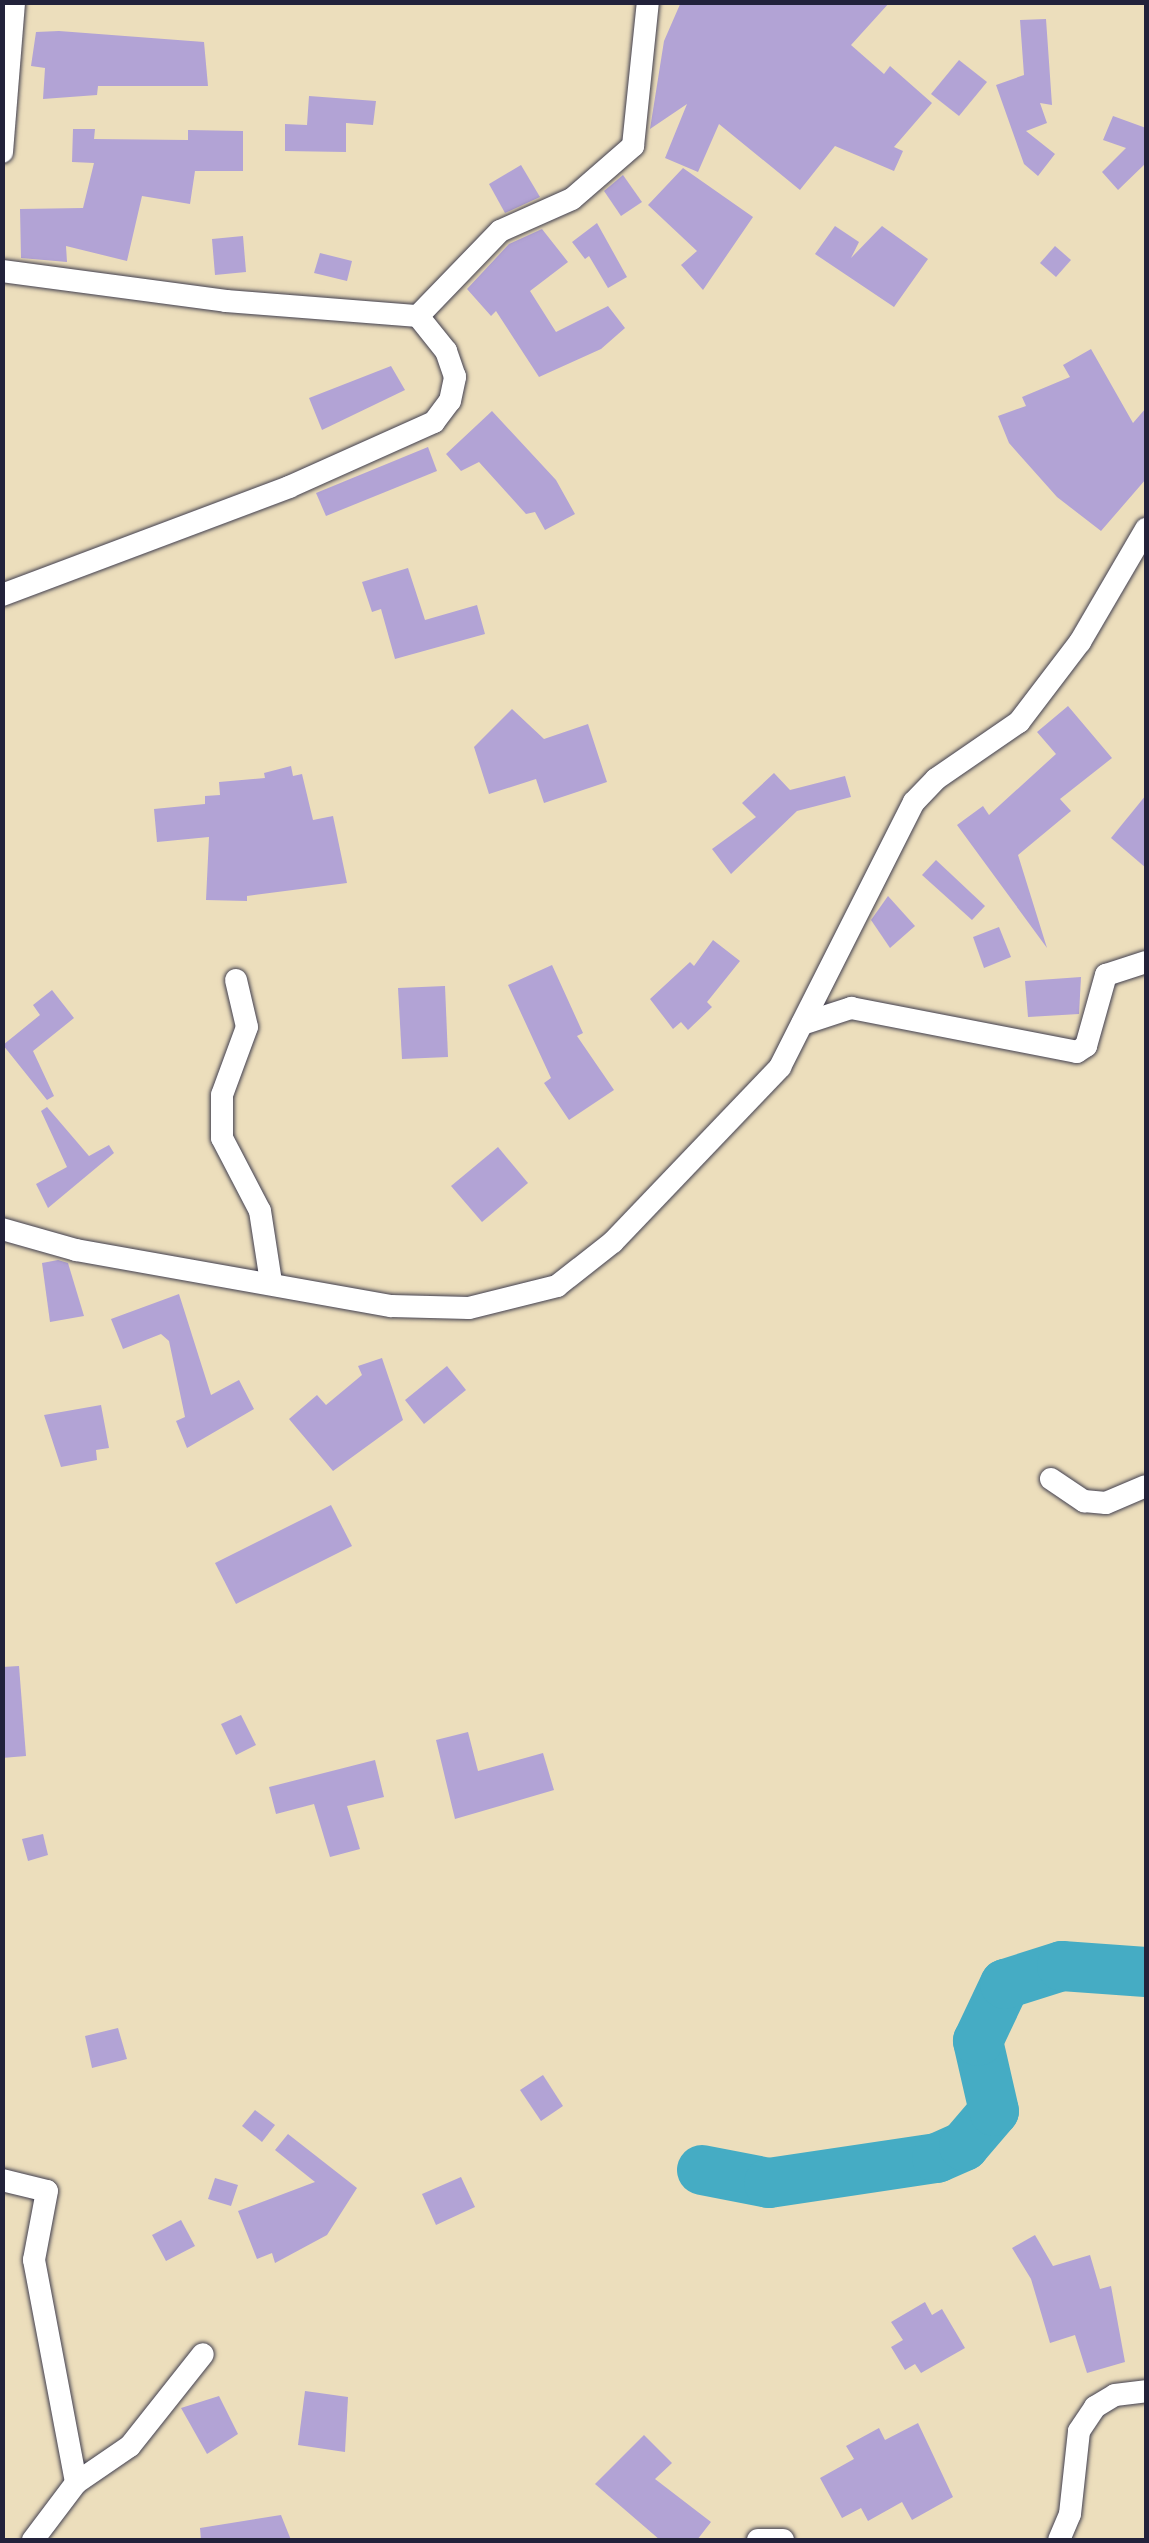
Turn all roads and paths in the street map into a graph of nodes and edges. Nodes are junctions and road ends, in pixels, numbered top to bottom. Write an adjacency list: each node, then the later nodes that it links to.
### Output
1 (14, 2): 3 (street)
2 (648, 2): 5 (street)
3 (2, 152)
4 (2, 271): 5 (street)
5 (418, 316): 7 (street)
6 (1146, 529): 10 (street)
7 (2, 594)
8 (1146, 962): 10 (street)
9 (236, 980): 12 (street)
10 (802, 1024): 12 (street)
11 (2, 1229): 12 (street)
12 (271, 1282)
13 (1051, 1479): 14 (street)
14 (1146, 1486)
15 (2, 2180): 18 (street)
16 (203, 2354): 18 (street)
17 (1146, 2391): 22 (street)
18 (76, 2483): 19 (street)
19 (33, 2540)
20 (758, 2540): 21 (street)
21 (783, 2540)
22 (1059, 2540)

